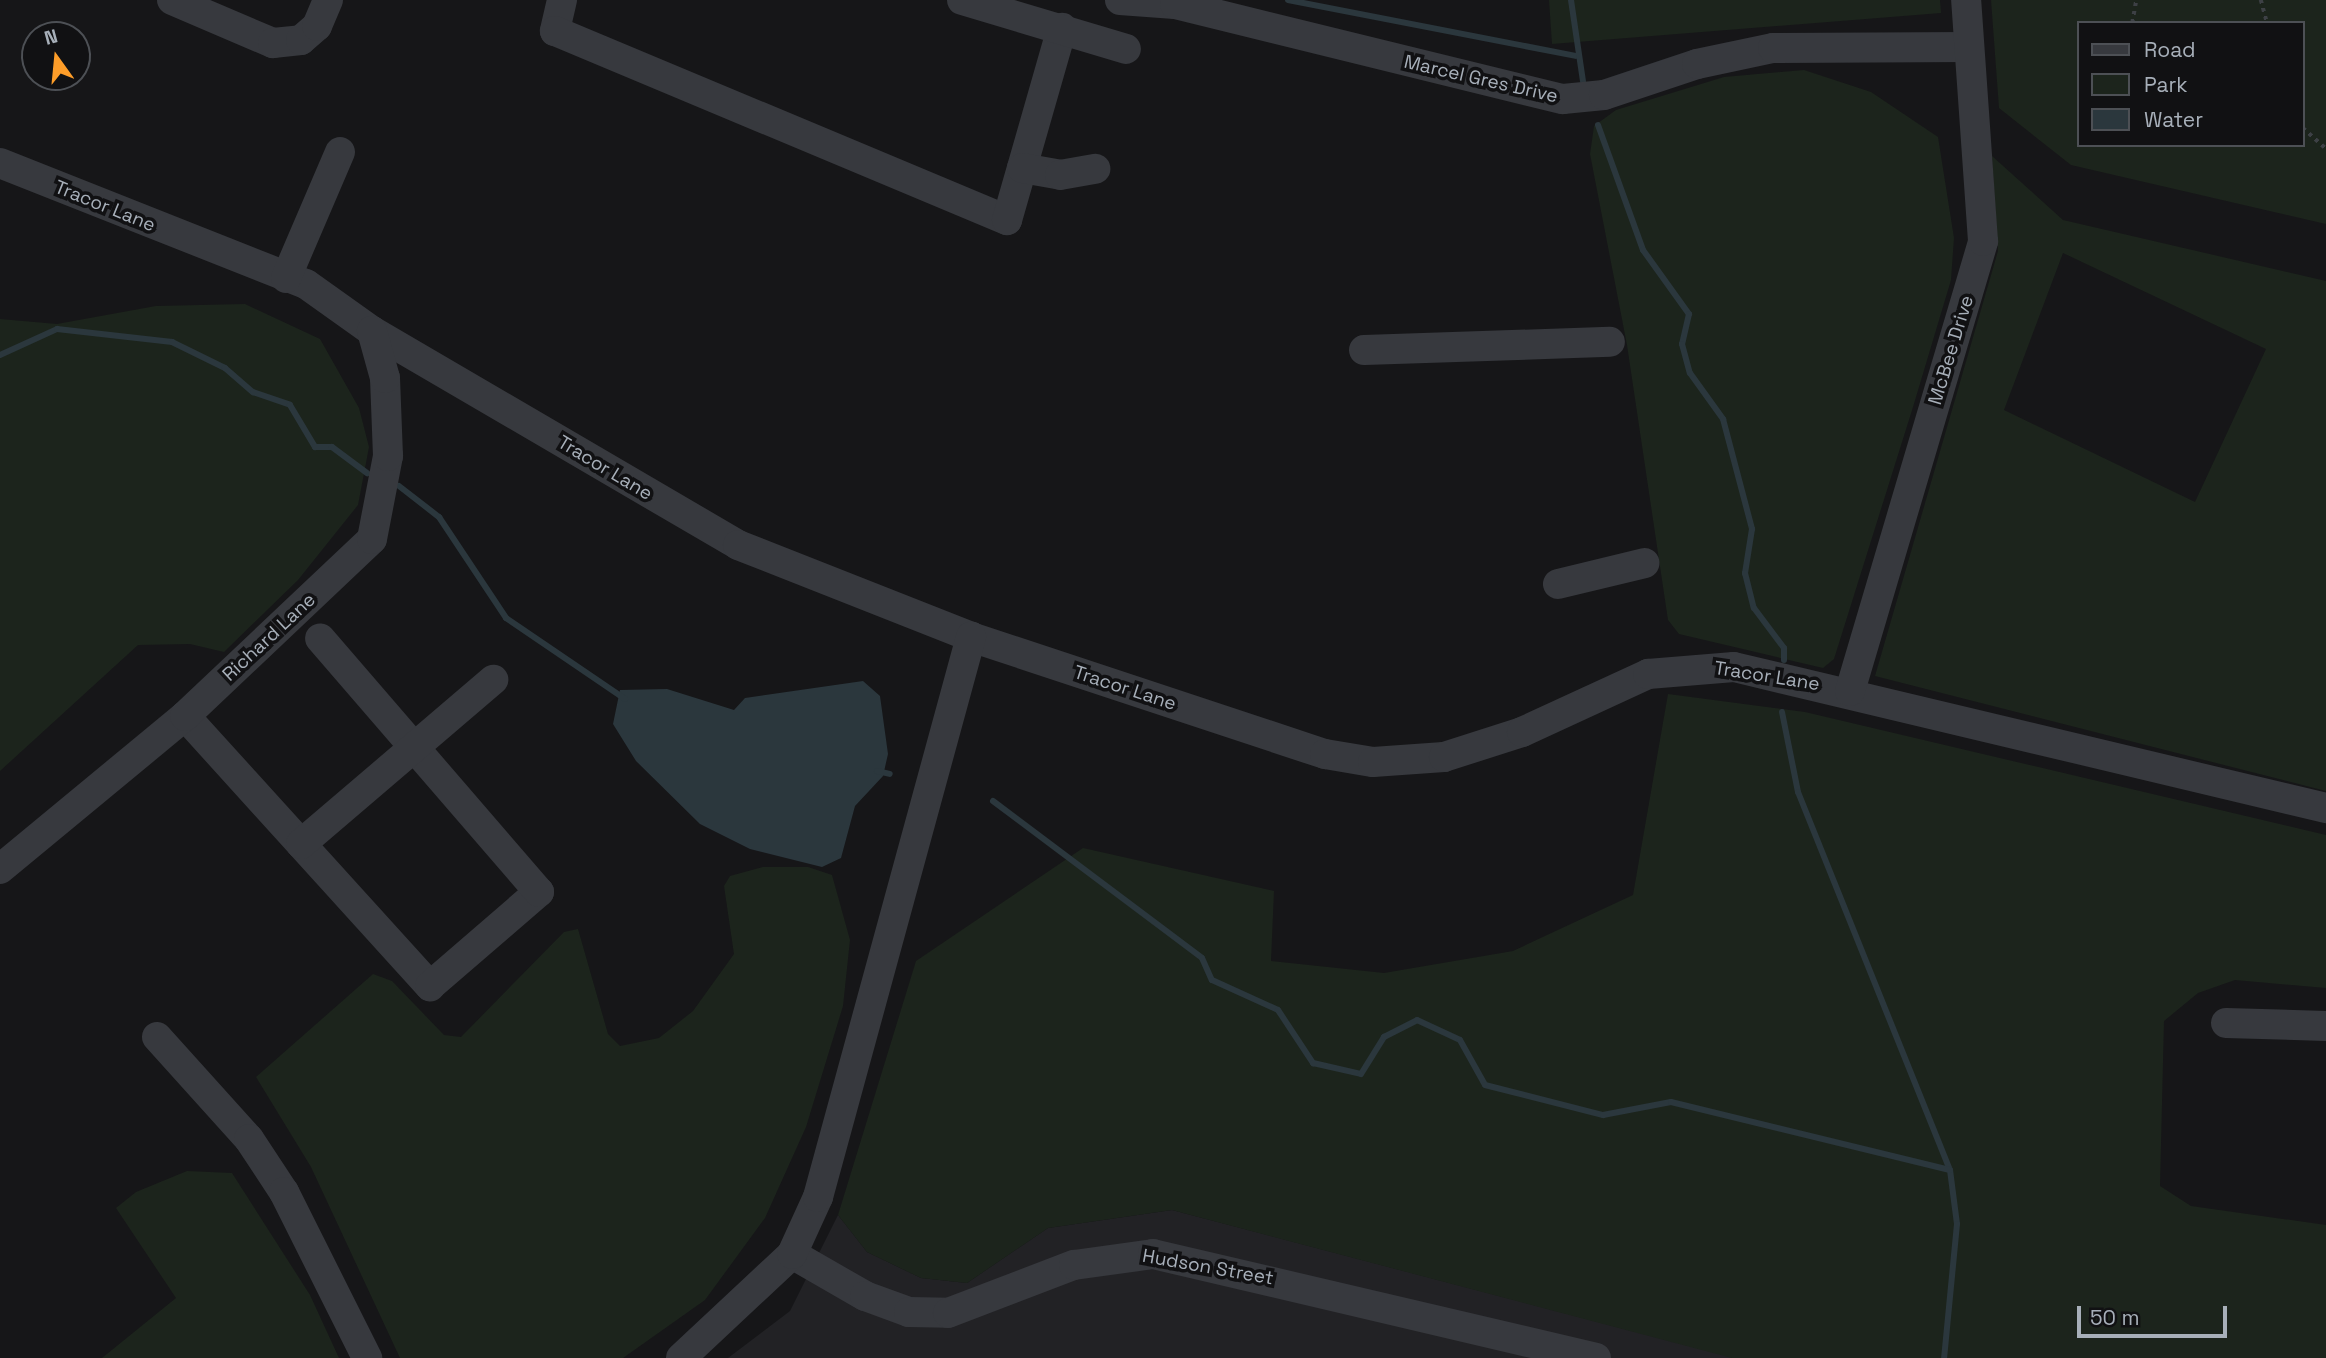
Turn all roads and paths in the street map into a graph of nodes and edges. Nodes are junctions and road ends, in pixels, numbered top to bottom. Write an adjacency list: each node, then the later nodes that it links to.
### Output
1 (172, 0): 2 (street)
2 (328, 0)
3 (562, 0): 19 (street)
4 (962, 0): 9 (street)
5 (1120, 0): 13 (street, Marcel Gres Drive)
6 (1966, 0): 13 (street, McBee Drive)
7 (2136, 0): 10 (path)
8 (2261, 0): 11 (path)
9 (1002, 5): 12 (street)
10 (2132, 21)
11 (2266, 21)
12 (1062, 28): 14 (street); 19 (street)
13 (1969, 47): 30 (street, McBee Drive)
14 (1126, 49)
15 (2305, 130): 16 (path)
16 (2326, 149)
17 (340, 152): 21 (street)
18 (0, 163): 21 (street, Tracor Lane)
19 (1022, 168): 20 (street)
20 (1095, 169)
21 (286, 278): 22 (street, Tracor Lane)
22 (372, 331): 28 (street, Tracor Lane); 31 (street, Richard Lane)
23 (1610, 342): 24 (street)
24 (1364, 350)
25 (1645, 564): 26 (street)
26 (1558, 584)
27 (320, 638): 32 (street)
28 (971, 638): 30 (street, Tracor Lane); 39 (street)
29 (493, 680): 32 (street)
30 (1850, 691): 33 (street, Tracor Lane)
31 (184, 716): 34 (street); 35 (street, Richard Lane)
32 (417, 750): 34 (street); 34 (street)
33 (2326, 808)
34 (301, 845)
35 (0, 869)
36 (2226, 1023): 37 (street)
37 (2326, 1026)
38 (158, 1037): 40 (street)
39 (792, 1254): 41 (street); 42 (street, Hudson Street)
40 (367, 1358)
41 (681, 1358)
42 (1596, 1358)

